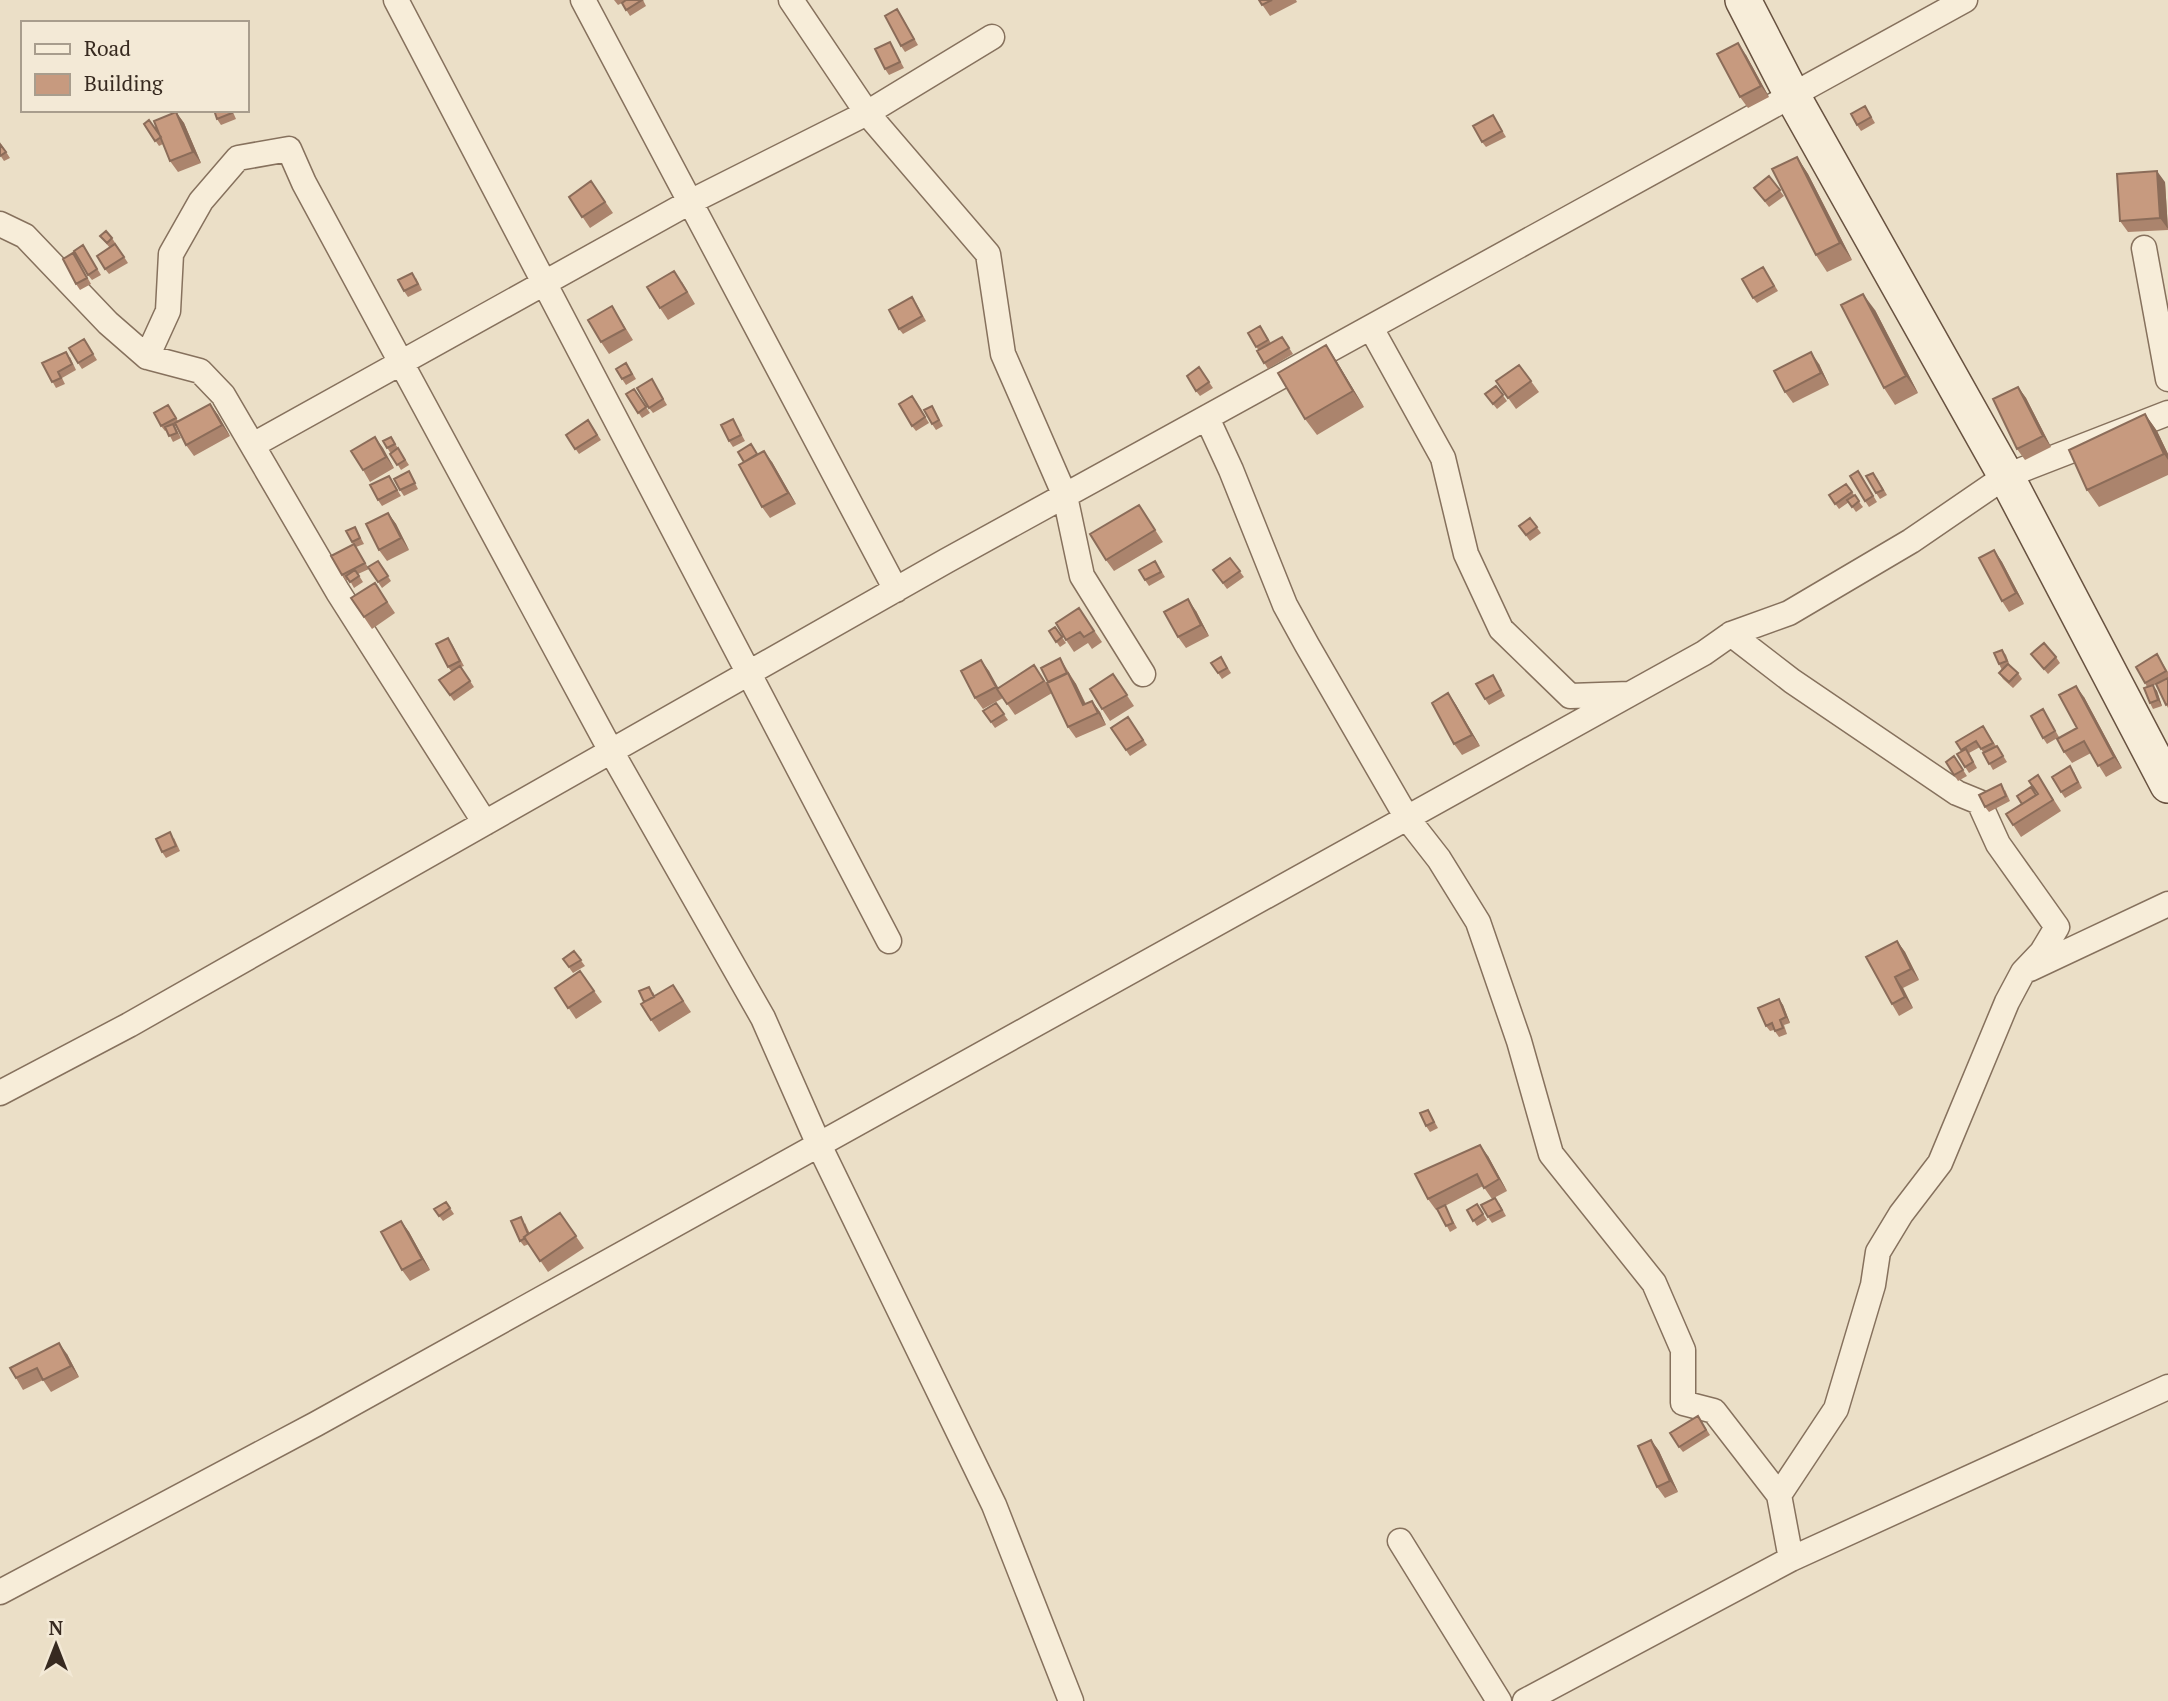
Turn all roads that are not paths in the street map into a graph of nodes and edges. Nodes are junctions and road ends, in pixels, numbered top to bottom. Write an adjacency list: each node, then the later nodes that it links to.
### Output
1 (396, 0): 12 (street)
2 (583, 0): 9 (street)
3 (792, 0): 8 (street)
4 (1743, 0): 7 (street)
5 (1959, 2): 7 (street)
6 (992, 37): 8 (street)
7 (1793, 97): 13 (street); 20 (street)
8 (867, 113): 9 (street); 21 (street)
9 (690, 202): 12 (street); 22 (street)
10 (0, 224): 14 (street)
11 (2144, 248): 16 (street)
12 (543, 282): 15 (street); 24 (street)
13 (1371, 328): 18 (street); 26 (street)
14 (147, 357): 15 (street); 19 (street)
15 (400, 361): 19 (street); 27 (street)
16 (2168, 379)
17 (2168, 413): 20 (street)
18 (1207, 418): 21 (street); 29 (street)
19 (253, 445): 30 (street)
20 (2006, 476): 23 (street); 28 (street)
21 (1065, 496): 22 (street); 25 (street)
22 (896, 590): 24 (street)
23 (1731, 634): 26 (street); 33 (street)
24 (749, 673): 27 (street); 32 (street)
25 (1143, 674)
26 (1630, 694): 29 (street)
27 (611, 751): 30 (street); 35 (street)
28 (2168, 785)
29 (1407, 818): 35 (street); 37 (street)
30 (485, 823): 34 (street)
31 (2168, 904): 33 (street)
32 (889, 941)
33 (2023, 972): 37 (street)
34 (0, 1093)
35 (819, 1145): 40 (street); 41 (street)
36 (2168, 1387): 39 (street)
37 (1779, 1495): 39 (street)
38 (1401, 1541): 42 (street)
39 (1791, 1559): 43 (street)
40 (0, 1592)
41 (1071, 1701)
42 (1499, 1701)
43 (1524, 1701)

